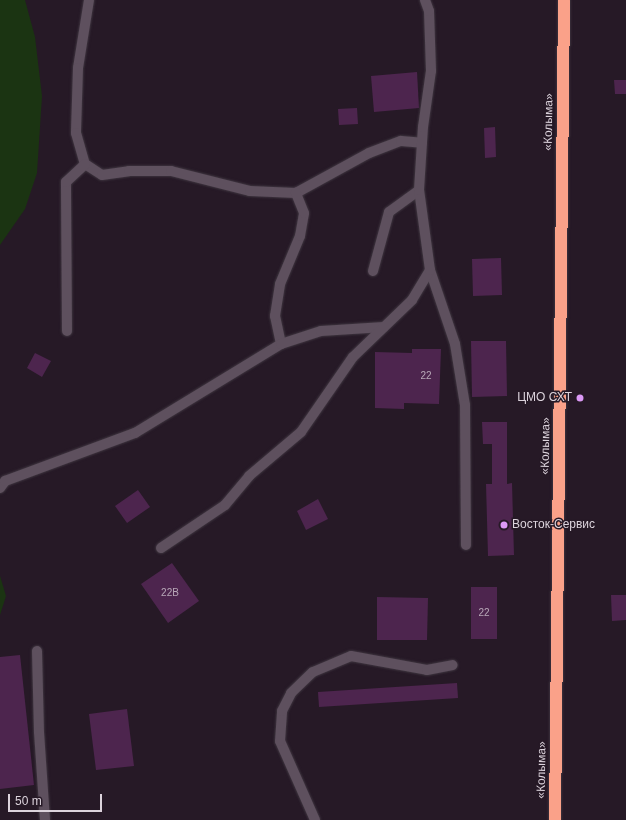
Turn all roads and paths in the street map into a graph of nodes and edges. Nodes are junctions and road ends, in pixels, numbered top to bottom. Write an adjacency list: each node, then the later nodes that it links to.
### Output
1 (89, 0): 5 (lane)
2 (425, 0): 4 (lane)
3 (564, 0): 20 (highway, «Колыма»)
4 (422, 143): 6 (lane); 7 (lane)
5 (85, 164): 7 (lane); 11 (lane)
6 (419, 190): 8 (lane); 9 (lane)
7 (296, 193): 12 (lane)
8 (430, 270): 10 (lane); 14 (lane)
9 (372, 271)
10 (384, 327): 12 (lane); 15 (lane)
11 (67, 330)
12 (281, 344): 13 (lane)
13 (0, 488)
14 (466, 544)
15 (161, 548)
16 (37, 651): 18 (lane)
17 (453, 665): 19 (lane)
18 (45, 820)
19 (315, 820)
20 (556, 820)

